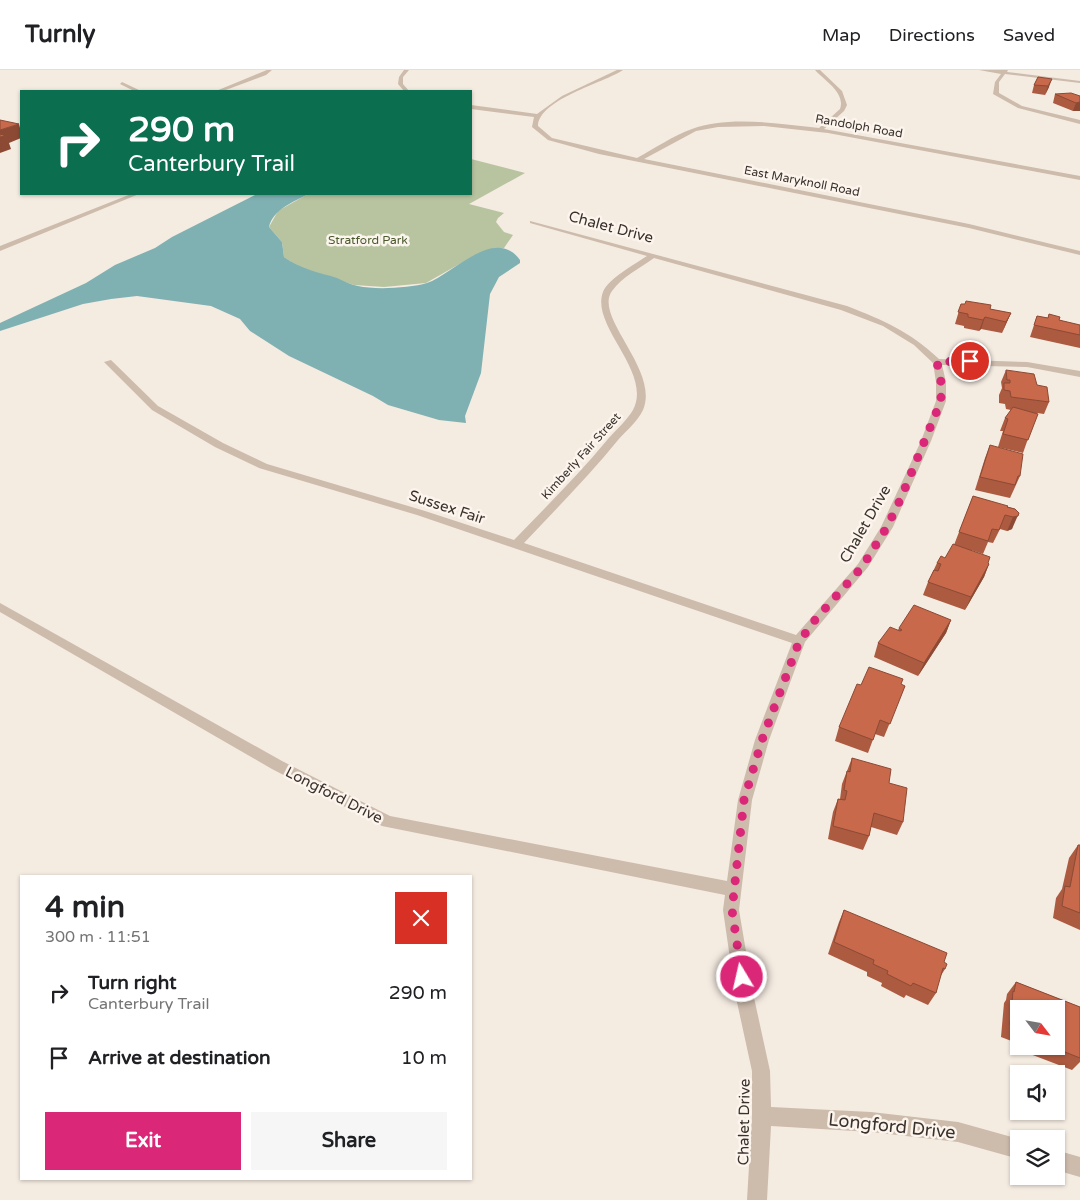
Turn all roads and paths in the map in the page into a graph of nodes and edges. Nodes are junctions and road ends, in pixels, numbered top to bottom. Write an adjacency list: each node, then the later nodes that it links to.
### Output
1 (270, 70): 10 (street)
2 (407, 70): 11 (street)
3 (621, 70): 13 (street)
4 (817, 70): 15 (street)
5 (981, 70): 6 (street)
6 (1005, 71): 7 (street); 14 (street)
7 (1080, 82)
8 (122, 83): 9 (street)
9 (135, 90)
10 (222, 90)
11 (406, 90)
12 (472, 107): 13 (street)
13 (537, 116): 16 (street, East Maryknoll Road)
14 (1080, 122)
15 (820, 130): 16 (street, Randolph Road); 17 (street, Randolph Road)
16 (638, 160): 21 (street, East Maryknoll Road)
17 (1080, 178)
18 (134, 195): 20 (street)
19 (532, 222): 22 (street, Chalet Drive)
20 (0, 249)
21 (1080, 253)
22 (653, 255): 24 (street, Chalet Drive); 26 (street, Kimberly Fair Street)
23 (108, 362): 26 (street, Sussex Fair)
24 (937, 362): 25 (street); 28 (street, Chalet Drive)
25 (1080, 374)
26 (516, 544): 28 (street, Sussex Fair)
27 (0, 607): 29 (street, Longford Drive)
28 (799, 642): 29 (street, Chalet Drive)
29 (734, 890): 30 (street, Chalet Drive)
30 (762, 1116): 31 (street, Longford Drive); 34 (street, Chalet Drive)
31 (1010, 1146)
32 (1065, 1163): 33 (street)
33 (1080, 1167)
34 (757, 1200)

